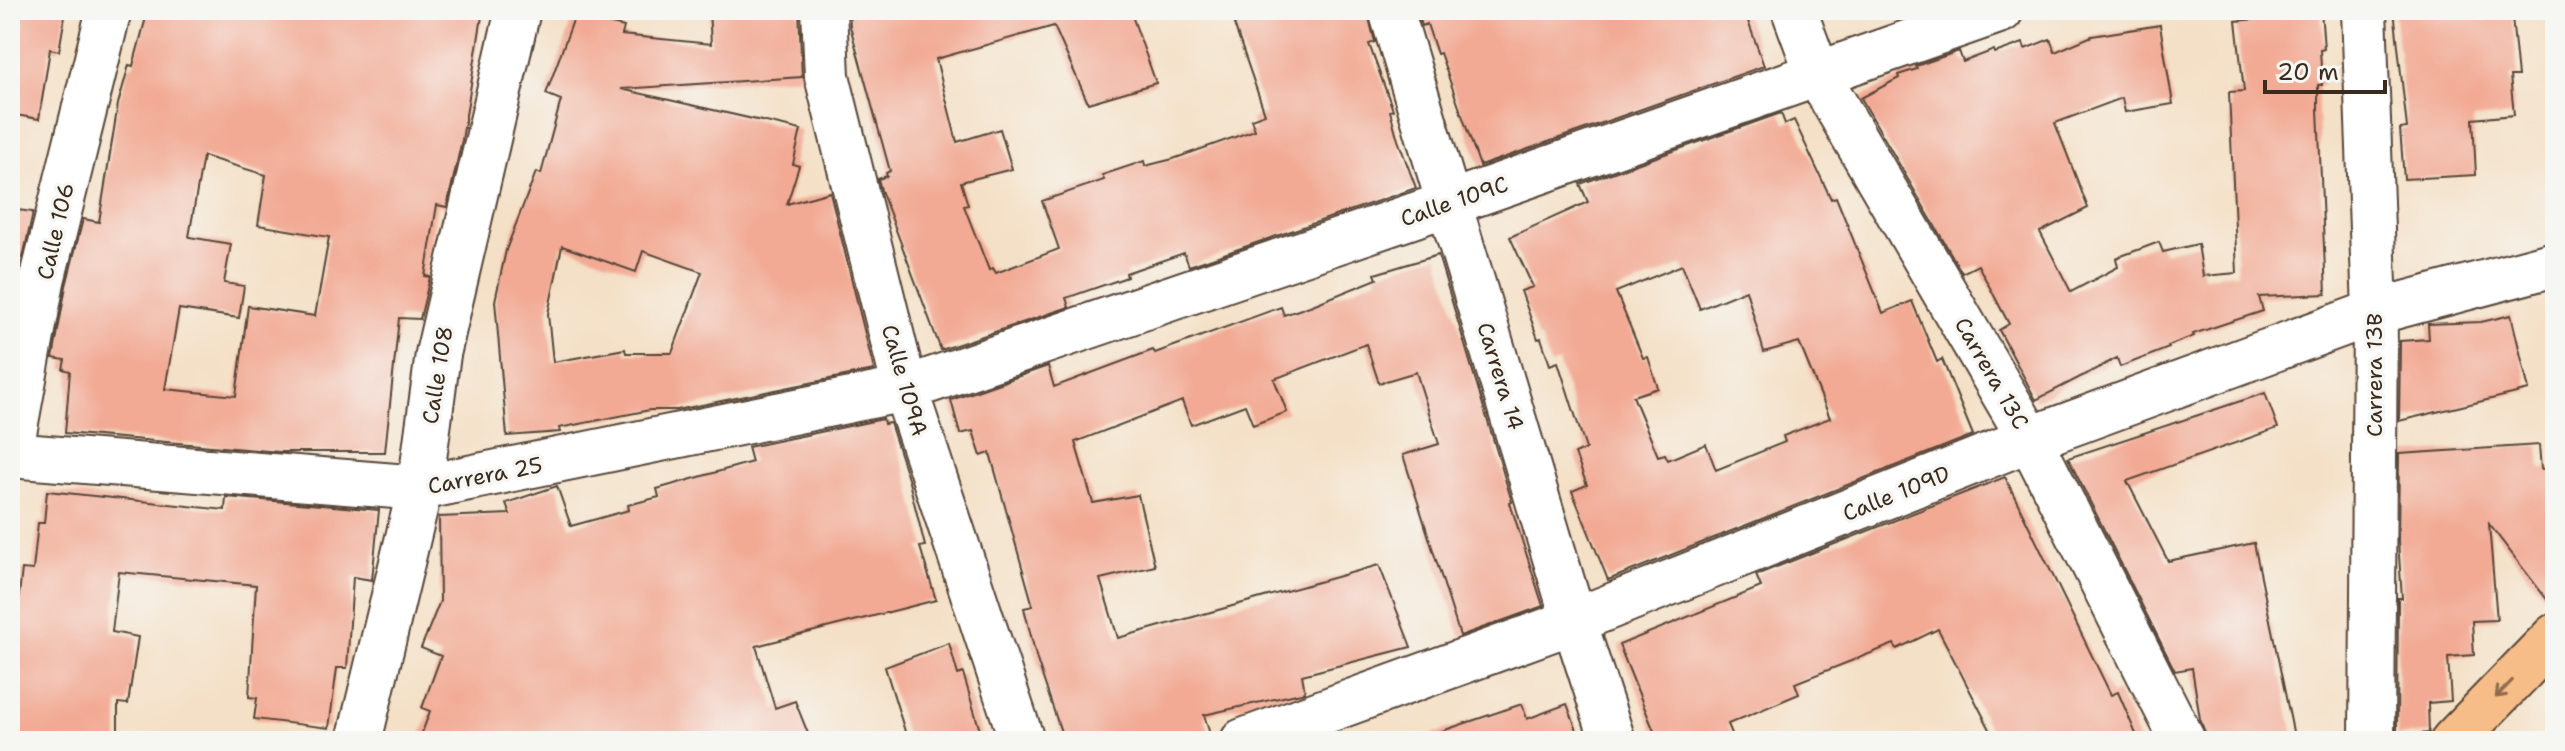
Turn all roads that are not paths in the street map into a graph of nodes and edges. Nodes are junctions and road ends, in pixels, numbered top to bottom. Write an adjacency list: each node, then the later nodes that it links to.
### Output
1 (109, 10): 14 (street, Calle 106)
2 (518, 10): 15 (street, Calle 108)
3 (824, 10): 12 (street, Calle 109A)
4 (1391, 10): 9 (street, Carrera 14)
5 (1794, 10): 8 (street, Carrera 13C)
6 (2001, 10): 8 (street, Calle 109C)
7 (2364, 10): 11 (street, Carrera 13B)
8 (1818, 75): 9 (street, Calle 109C); 13 (street, Carrera 13C)
9 (1450, 203): 12 (street, Calle 109C); 16 (street, Carrera 14)
10 (2555, 264): 11 (street, Calle 109D)
11 (2375, 312): 13 (street, Calle 109D); 23 (street, Carrera 13B)
12 (905, 389): 15 (street, Carrera 25); 19 (street, Calle 109A)
13 (2030, 439): 16 (street, Calle 109D); 22 (street, Carrera 13C)
14 (10, 455): 15 (street, Carrera 25)
15 (420, 488): 18 (street, Calle 108)
16 (1574, 621): 20 (street, Calle 109D); 21 (street, Carrera 14)
17 (2555, 636): 24 (highway, one-way to 24)
18 (359, 741)
19 (1022, 741)
20 (1243, 741)
21 (1613, 741)
22 (2183, 741)
23 (2372, 741)
24 (2453, 741)

